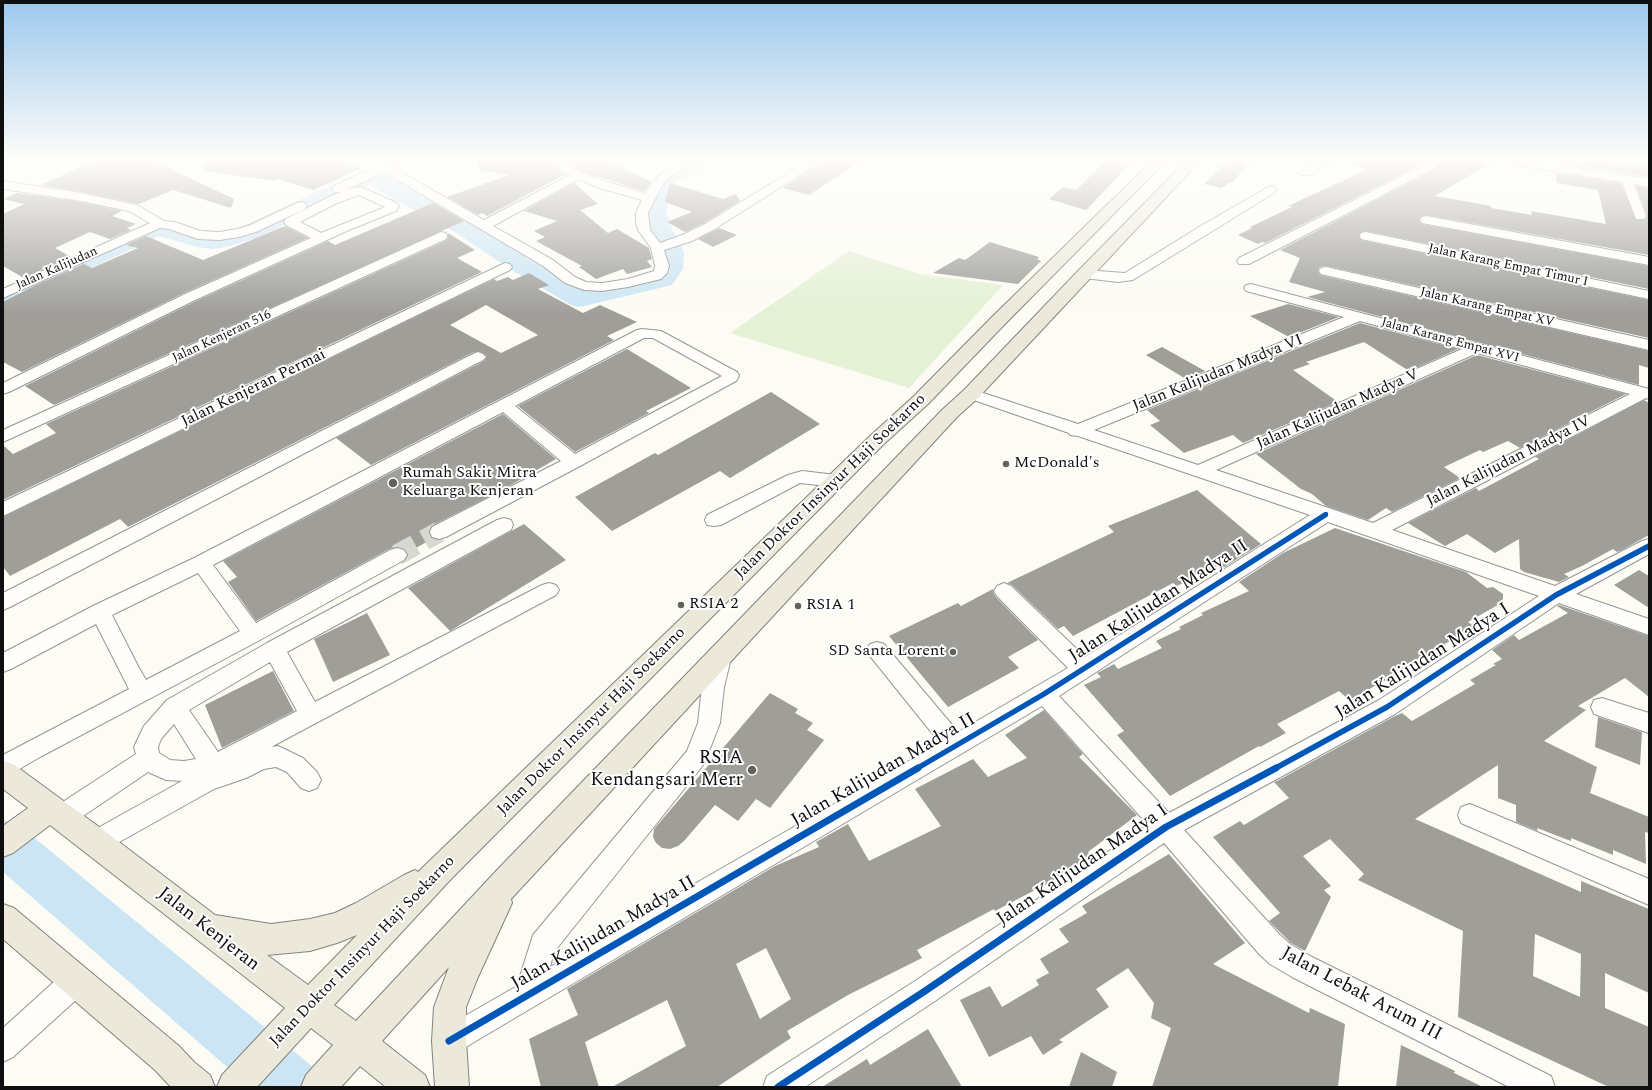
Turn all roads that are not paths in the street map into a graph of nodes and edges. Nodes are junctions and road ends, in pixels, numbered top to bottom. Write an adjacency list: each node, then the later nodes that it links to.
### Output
1 (143, 212): 16 (street)
2 (285, 212): 16 (street)
3 (309, 212): 18 (street); 21 (street)
4 (374, 212): 18 (street)
5 (462, 212): 17 (street)
6 (509, 212): 17 (street)
7 (643, 212): 22 (street)
8 (734, 212): 22 (street)
9 (1109, 212): 35 (main road, Jalan Doktor Insinyur Haji Soekarno)
10 (1144, 212): 27 (main road, Jalan Doktor Insinyur Haji Soekarno)
11 (1233, 212): 27 (street)
12 (1340, 212): 23 (street)
13 (1639, 212): 14 (street)
14 (1640, 216)
15 (1426, 220): 24 (street)
16 (161, 224): 29 (street, Jalan Kalijudan)
17 (483, 226): 22 (street)
18 (345, 228): 21 (street)
19 (441, 236): 43 (street, Jalan Kenjeran 516)
20 (1366, 236): 30 (street, Jalan Karang Empat Timur I)
21 (322, 238): 36 (street)
22 (663, 246)
23 (1244, 261)
24 (1649, 261)
25 (505, 268): 47 (street, Jalan Kenjeran Permai)
26 (1326, 271): 32 (street, Jalan Karang Empat XV)
27 (1084, 274): 37 (main road, Jalan Doktor Insinyur Haji Soekarno)
28 (1250, 288): 31 (street, Jalan Karang Empat XVI)
29 (3, 294)
30 (1649, 295)
31 (1360, 316): 33 (street, Jalan Karang Empat XVI); 42 (street, Jalan Kalijudan Madya VI)
32 (1649, 345)
33 (1476, 348): 38 (street, Jalan Karang Empat XVI); 45 (street, Jalan Kalijudan Madya V)
34 (478, 357): 59 (street)
35 (936, 383): 37 (main road); 39 (main road, Jalan Doktor Insinyur Haji Soekarno)
36 (3, 388)
37 (971, 394): 41 (main road, Jalan Doktor Insinyur Haji Soekarno); 42 (street)
38 (1647, 394): 51 (street, Jalan Kalijudan Madya IV)
39 (921, 400): 41 (main road); 46 (main road, Jalan Doktor Insinyur Haji Soekarno)
40 (505, 406): 44 (street); 44 (street); 55 (street)
41 (950, 413): 65 (main road, Jalan Doktor Insinyur Haji Soekarno)
42 (1076, 431): 45 (street)
43 (3, 437)
44 (574, 462): 52 (street)
45 (1199, 471): 48 (street)
46 (836, 481): 49 (street); 85 (main road, Jalan Doktor Insinyur Haji Soekarno)
47 (3, 510)
48 (1326, 514): 51 (street); 67 (street, Jalan Kalijudan Madya II)
49 (714, 520)
50 (504, 525): 63 (street)
51 (1374, 531): 58 (street)
52 (440, 532)
53 (1649, 546): 58 (street, Jalan Kalijudan Madya I)
54 (397, 555): 62 (street)
55 (201, 563): 60 (street); 62 (street)
56 (549, 590): 72 (street)
57 (1004, 591): 67 (street)
58 (1556, 595): 61 (street); 82 (street, Jalan Kalijudan Madya I)
59 (3, 602)
60 (100, 612): 66 (street); 68 (street)
61 (1649, 627)
62 (253, 634): 68 (street)
63 (274, 649): 70 (street); 72 (street)
64 (877, 650): 74 (street)
65 (722, 654): 86 (main road, Jalan Doktor Insinyur Haji Soekarno); 91 (street)
66 (3, 663)
67 (1083, 669): 69 (street, Jalan Kalijudan Madya II)
68 (142, 691): 77 (street)
69 (1044, 694): 74 (street, Jalan Kalijudan Madya II); 82 (street, Jalan Lebak Arum III)
70 (174, 707): 75 (street); 76 (street)
71 (1602, 707): 73 (street)
72 (312, 715): 76 (street)
73 (1649, 723)
74 (956, 746): 91 (street, Jalan Kalijudan Madya II)
75 (148, 759): 76 (street); 80 (street)
76 (214, 766)
77 (3, 767)
78 (3, 773): 80 (main road, Jalan Kenjeran)
79 (308, 780): 83 (street)
80 (49, 815): 83 (main road, Jalan Kenjeran); 84 (main road)
81 (1470, 815): 87 (street)
82 (1166, 827): 100 (street, Jalan Kalijudan Madya I); 101 (street, Jalan Lebak Arum III)
83 (96, 842): 89 (main road, Jalan Kenjeran)
84 (3, 843)
85 (442, 868): 89 (main road); 92 (main road, Jalan Doktor Insinyur Haji Soekarno)
86 (510, 879): 93 (main road); 95 (main road, Jalan Doktor Insinyur Haji Soekarno)
87 (1649, 892)
88 (3, 919): 90 (main road)
89 (207, 929): 92 (main road, Jalan Kenjeran)
90 (77, 980): 94 (street); 96 (main road)
91 (528, 995): 93 (street, Jalan Kalijudan Madya II)
92 (309, 1006): 95 (main road, Jalan Kenjeran); 97 (main road, Jalan Doktor Insinyur Haji Soekarno)
93 (448, 1041): 99 (main road)
94 (3, 1047)
95 (338, 1066): 98 (main road, Jalan Kenjeran)
96 (182, 1083)
97 (234, 1087)
98 (413, 1087)
99 (452, 1087)
100 (778, 1087)
101 (1540, 1087)

